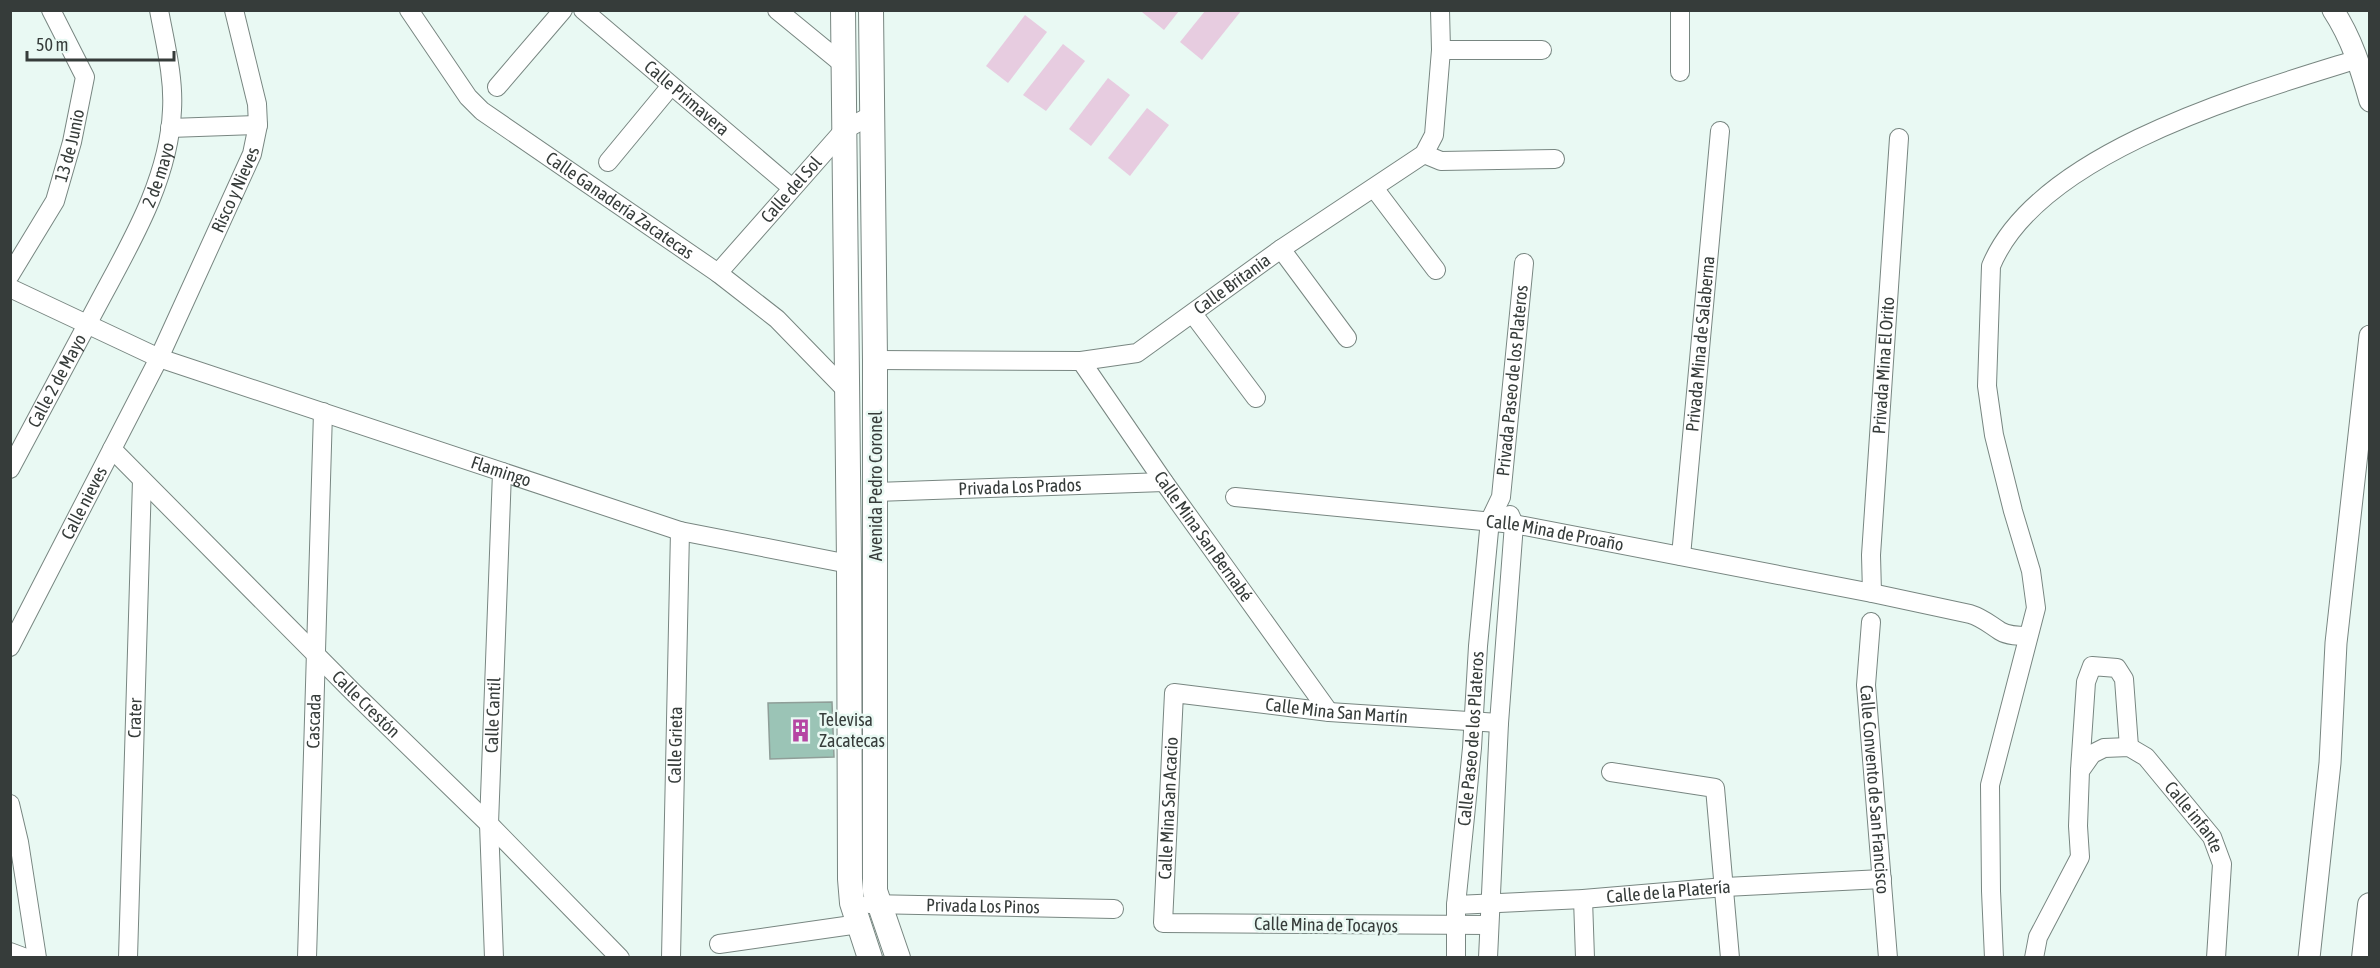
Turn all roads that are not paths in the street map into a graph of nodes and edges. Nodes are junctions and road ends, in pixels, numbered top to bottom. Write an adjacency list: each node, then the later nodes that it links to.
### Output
1 (51, 10): 36 (street, 13 de Junio)
2 (159, 10): 23 (street, 2 de mayo)
3 (234, 10): 22 (street, Risco y Nieves)
4 (409, 10): 35 (street, Calle Ganadería Zacatecas)
5 (563, 10): 18 (street)
6 (583, 10): 19 (street, Calle Primavera)
7 (777, 10): 16 (street)
8 (843, 10): 16 (main road, Avenida Pedro Coronel)
9 (871, 10): 21 (main road, Avenida Pedro Coronel)
10 (1440, 10): 13 (street)
11 (1680, 10): 17 (street)
12 (2334, 10): 15 (street)
13 (1441, 50): 14 (street); 27 (street)
14 (1542, 50)
15 (2358, 59): 20 (street); 63 (street)
16 (844, 65): 24 (main road, Avenida Pedro Coronel)
17 (1680, 72)
18 (496, 87)
19 (670, 87): 29 (street); 30 (street, Calle Primavera)
20 (2370, 102)
21 (872, 115): 24 (street, Calle del Sol); 43 (main road, Avenida Pedro Coronel)
22 (258, 125): 23 (street); 42 (street, Risco y Nieves)
23 (170, 128): 39 (street, 2 de mayo)
24 (844, 130): 30 (street, Calle del Sol); 45 (main road, Avenida Pedro Coronel)
25 (1720, 131): 59 (street, Privada Mina de Salaberna)
26 (1899, 138): 61 (street, Privada Mina El Orito)
27 (1424, 154): 28 (street); 31 (street, Calle Britania)
28 (1555, 159)
29 (608, 162)
30 (792, 188): 35 (street, Calle del Sol)
31 (1374, 188): 32 (street, Calle Britania); 34 (street)
32 (1281, 249): 38 (street, Calle Britania); 41 (street)
33 (1524, 263): 55 (street, Privada Paseo de los Plateros)
34 (1436, 270)
35 (718, 273): 45 (street, Calle Ganadería Zacatecas)
36 (10, 275)
37 (13, 296): 39 (street, Flamingo)
38 (1193, 314): 44 (street, Calle Britania); 46 (street)
39 (87, 324): 42 (street, Flamingo); 49 (street, Calle 2 de Mayo)
40 (2370, 336): 108 (street)
41 (1347, 338)
42 (159, 358): 47 (street, Flamingo); 48 (street, Calle nieves)
43 (875, 360): 44 (street, Calle Britania); 53 (main road, Avenida Pedro Coronel)
44 (1081, 361): 52 (street, Calle Mina San Bernabé)
45 (846, 390): 60 (main road, Avenida Pedro Coronel)
46 (1256, 398)
47 (323, 412): 50 (street, Flamingo); 65 (street, Cascada)
48 (112, 449): 51 (street, Calle Crestón); 64 (street, Calle nieves)
49 (10, 469)
50 (502, 472): 58 (street, Flamingo); 76 (street, Calle Cantil)
51 (142, 480): 65 (street, Calle Crestón); 93 (street, Crater)
52 (1164, 482): 53 (street, Privada Los Prados); 69 (street, Calle Mina San Bernabé)
53 (876, 492): 67 (main road, Avenida Pedro Coronel)
54 (1235, 497): 56 (street, Calle Mina de Proaño)
55 (1501, 497): 56 (street, Privada Paseo de los Plateros); 57 (street, Privada Paseo de los Plateros)
56 (1490, 520): 57 (street, Calle Mina de Proaño); 70 (street, Calle Paseo de los Plateros)
57 (1514, 524): 59 (street, Calle Mina de Proaño); 71 (street, Calle Paseo de los Plateros)
58 (680, 531): 60 (street, Flamingo); 97 (street, Calle Grieta)
59 (1681, 556): 61 (street, Calle Mina de Proaño)
60 (849, 564): 68 (main road, Avenida Pedro Coronel)
61 (1872, 592): 63 (street, Calle Mina de Proaño)
62 (1871, 622): 77 (street, Calle Convento de San Francisco)
63 (2028, 636): 105 (street)
64 (10, 647)
65 (314, 653): 76 (street, Calle Crestón); 94 (street, Cascada)
66 (1174, 693): 69 (street, Calle Mina San Martín); 86 (street, Calle Mina San Acacio)
67 (875, 703): 68 (main road); 81 (main road, Avenida Pedro Coronel)
68 (849, 704): 85 (main road, Avenida Pedro Coronel)
69 (1329, 712): 70 (street, Calle Mina San Martín)
70 (1473, 722): 71 (street, Calle Mina San Martín); 82 (street, Calle Paseo de los Plateros)
71 (1499, 723): 80 (street, Calle Paseo de los Plateros)
72 (2129, 747): 73 (street); 73 (street); 107 (street, Calle infante)
73 (2080, 771): 106 (street)
74 (1611, 772): 78 (street)
75 (10, 804): 92 (street)
76 (489, 824): 95 (street, Calle Cantil); 96 (street, Calle Crestón)
77 (1882, 879): 78 (street, Calle de la Platería); 104 (street, Calle Convento de San Francisco)
78 (1725, 887): 79 (street, Calle de la Platería); 103 (street)
79 (1583, 899): 80 (street, Calle de la Platería); 102 (street)
80 (1490, 904): 82 (street, Calle de la Platería); 88 (street, Calle Paseo de los Plateros)
81 (880, 905): 84 (street, Privada Los Pinos); 85 (street, Privada Los Pinos); 99 (main road, Avenida Pedro Coronel)
82 (1456, 905): 87 (street, Calle Paseo de los Plateros)
83 (2370, 905): 109 (main road)
84 (1114, 909)
85 (855, 913): 89 (street, Privada Los Pinos); 98 (main road, Avenida Pedro Coronel)
86 (1163, 923): 87 (street, Calle Mina de Tocayos)
87 (1455, 926): 88 (street, Calle Mina de Tocayos); 100 (street, Calle Paseo de los Plateros)
88 (1489, 926): 101 (street, Calle Paseo de los Plateros)
89 (719, 944)
90 (10, 952): 91 (street)
91 (26, 957)
92 (37, 957)
93 (128, 957)
94 (307, 957)
95 (494, 957)
96 (620, 957)
97 (671, 957)
98 (870, 957)
99 (898, 957)
100 (1456, 957)
101 (1488, 957)
102 (1585, 957)
103 (1730, 957)
104 (1888, 957)
105 (1994, 957)
106 (2034, 957)
107 (2216, 957)
108 (2309, 957)
109 (2364, 957)

